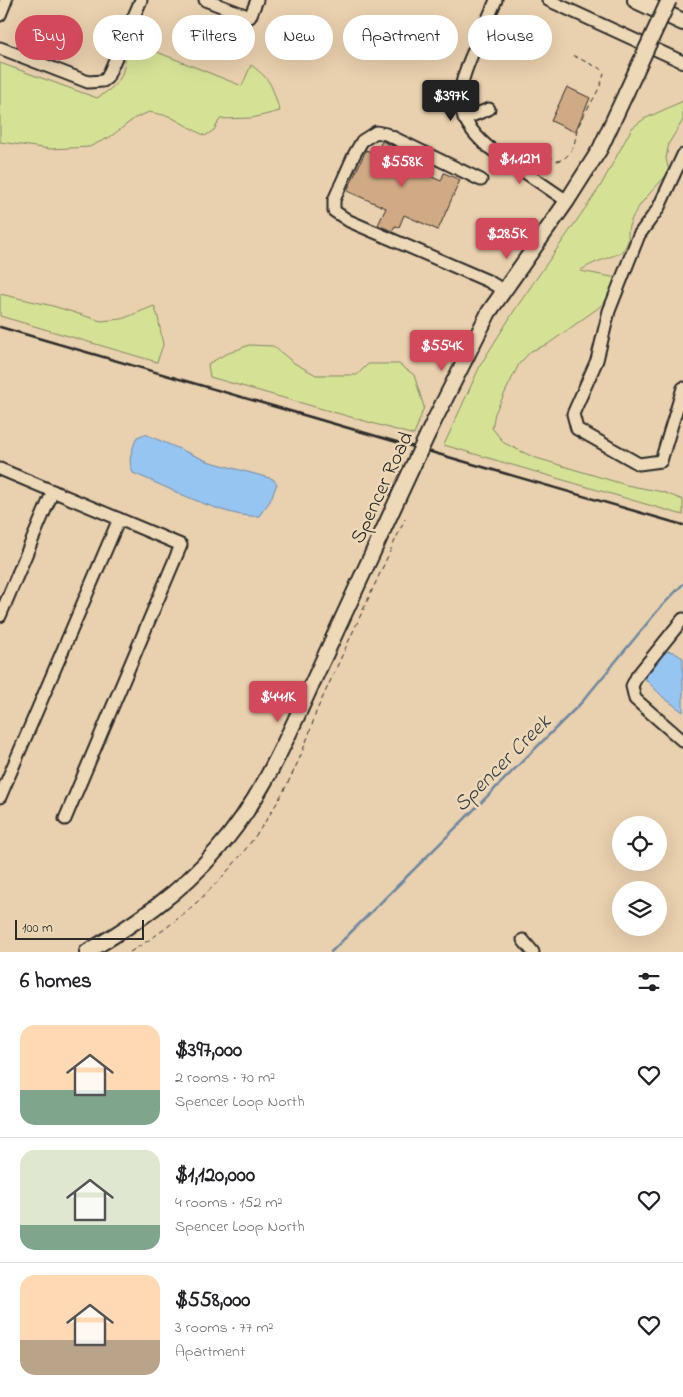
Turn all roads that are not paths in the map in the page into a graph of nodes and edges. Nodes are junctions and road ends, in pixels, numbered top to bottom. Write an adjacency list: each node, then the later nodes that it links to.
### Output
1 (6, 0): 9 (street)
2 (141, 0): 11 (street)
3 (205, 0): 4 (street)
4 (257, 0)
5 (496, 0): 14 (street)
6 (548, 0): 12 (street)
7 (636, 0): 10 (highway)
8 (670, 0): 17 (main road, Spencer Road, bridge)
9 (0, 15)
10 (683, 22)
11 (0, 48)
12 (683, 62)
13 (489, 109): 14 (street)
14 (464, 119): 17 (street)
15 (683, 155): 19 (street)
16 (481, 180): 18 (street)
17 (567, 201): 18 (main road, Spencer Road)
18 (503, 290): 28 (main road, Spencer Road, bridge)
19 (683, 388)
20 (0, 469): 21 (street)
21 (53, 491): 22 (street); 23 (street)
22 (119, 519): 26 (street); 27 (street)
23 (0, 616)
24 (682, 624): 25 (street)
25 (683, 741)
26 (0, 797)
27 (65, 819)
28 (87, 952)

